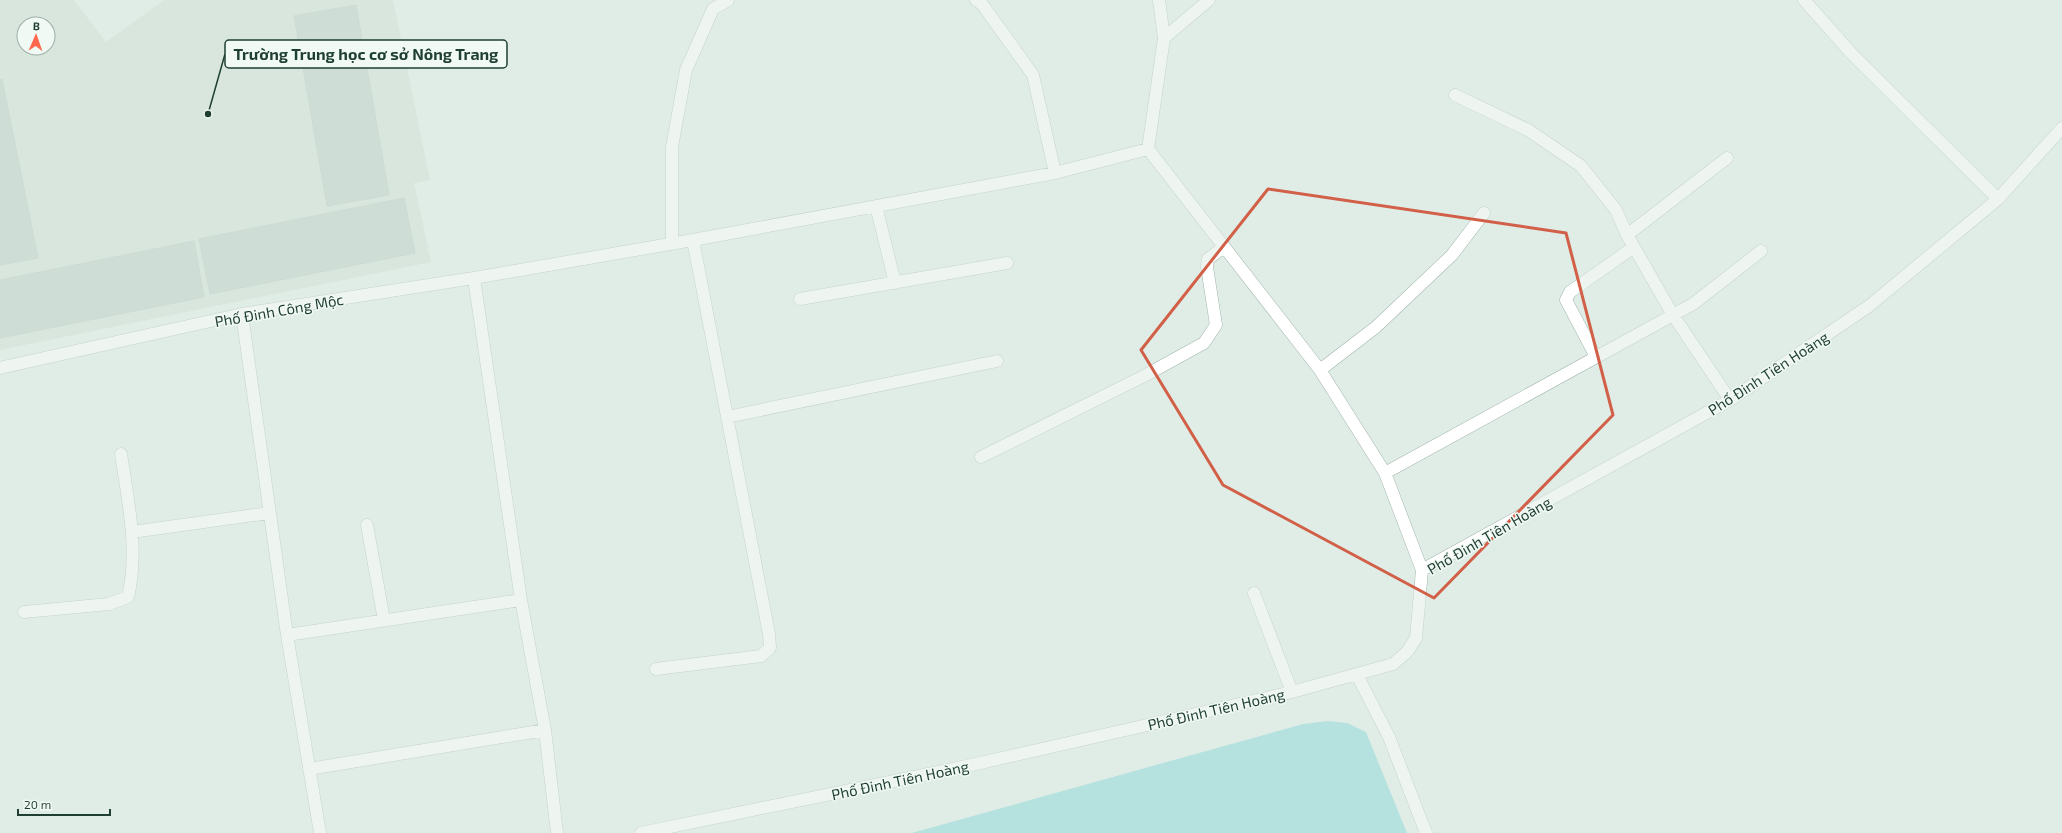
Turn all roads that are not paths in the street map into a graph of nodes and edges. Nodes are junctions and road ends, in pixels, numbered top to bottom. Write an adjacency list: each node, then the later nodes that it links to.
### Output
1 (728, 0): 17 (street)
2 (976, 0): 11 (street)
3 (1159, 0): 6 (street)
4 (1210, 0): 6 (street)
5 (1804, 0): 12 (street)
6 (1164, 38): 9 (street)
7 (1454, 95): 15 (street)
8 (2062, 128): 12 (street, Phố Đinh Tiên Hoàng)
9 (1148, 149): 11 (street, Phố Đinh Công Mộc); 19 (street)
10 (1727, 158): 15 (street)
11 (1055, 172): 13 (street, Phố Đinh Công Mộc)
12 (1998, 199): 31 (street, Phố Đinh Tiên Hoàng)
13 (876, 206): 16 (street, Phố Đinh Công Mộc); 23 (street)
14 (1484, 213): 30 (street)
15 (1627, 235): 18 (street)
16 (693, 240): 17 (street, Phố Đinh Công Mộc); 32 (street)
17 (672, 243): 22 (street, Phố Đinh Công Mộc)
18 (1634, 247): 26 (street); 27 (street)
19 (1224, 248): 30 (street); 34 (street)
20 (1761, 251): 26 (street)
21 (1007, 263): 23 (street)
22 (474, 278): 25 (street, Phố Đinh Công Mộc); 41 (street)
23 (895, 283): 24 (street)
24 (800, 299)
25 (242, 314): 29 (street, Phố Đinh Công Mộc); 36 (street)
26 (1673, 315): 27 (street); 31 (street)
27 (1596, 357): 35 (street)
28 (997, 361): 32 (street)
29 (0, 368)
30 (1320, 370): 35 (street)
31 (1730, 400): 39 (street, Phố Đinh Tiên Hoàng)
32 (727, 417): 45 (street)
33 (121, 454): 38 (street)
34 (981, 457)
35 (1385, 473): 39 (street)
36 (269, 513): 38 (street); 44 (street)
37 (367, 525): 43 (street)
38 (132, 532): 42 (street)
39 (1422, 570): 46 (street, Phố Đinh Tiên Hoàng)
40 (1254, 593): 47 (street)
41 (521, 600): 43 (street); 48 (street)
42 (24, 612)
43 (384, 620): 44 (street)
44 (287, 635): 49 (street)
45 (656, 669)
46 (1357, 674): 47 (street, Phố Đinh Tiên Hoàng); 53 (street)
47 (1292, 692): 52 (street, Phố Đinh Tiên Hoàng)
48 (545, 730): 49 (street); 51 (street)
49 (309, 769): 50 (street)
50 (320, 833)
51 (557, 833)
52 (641, 833)
53 (1426, 833)

